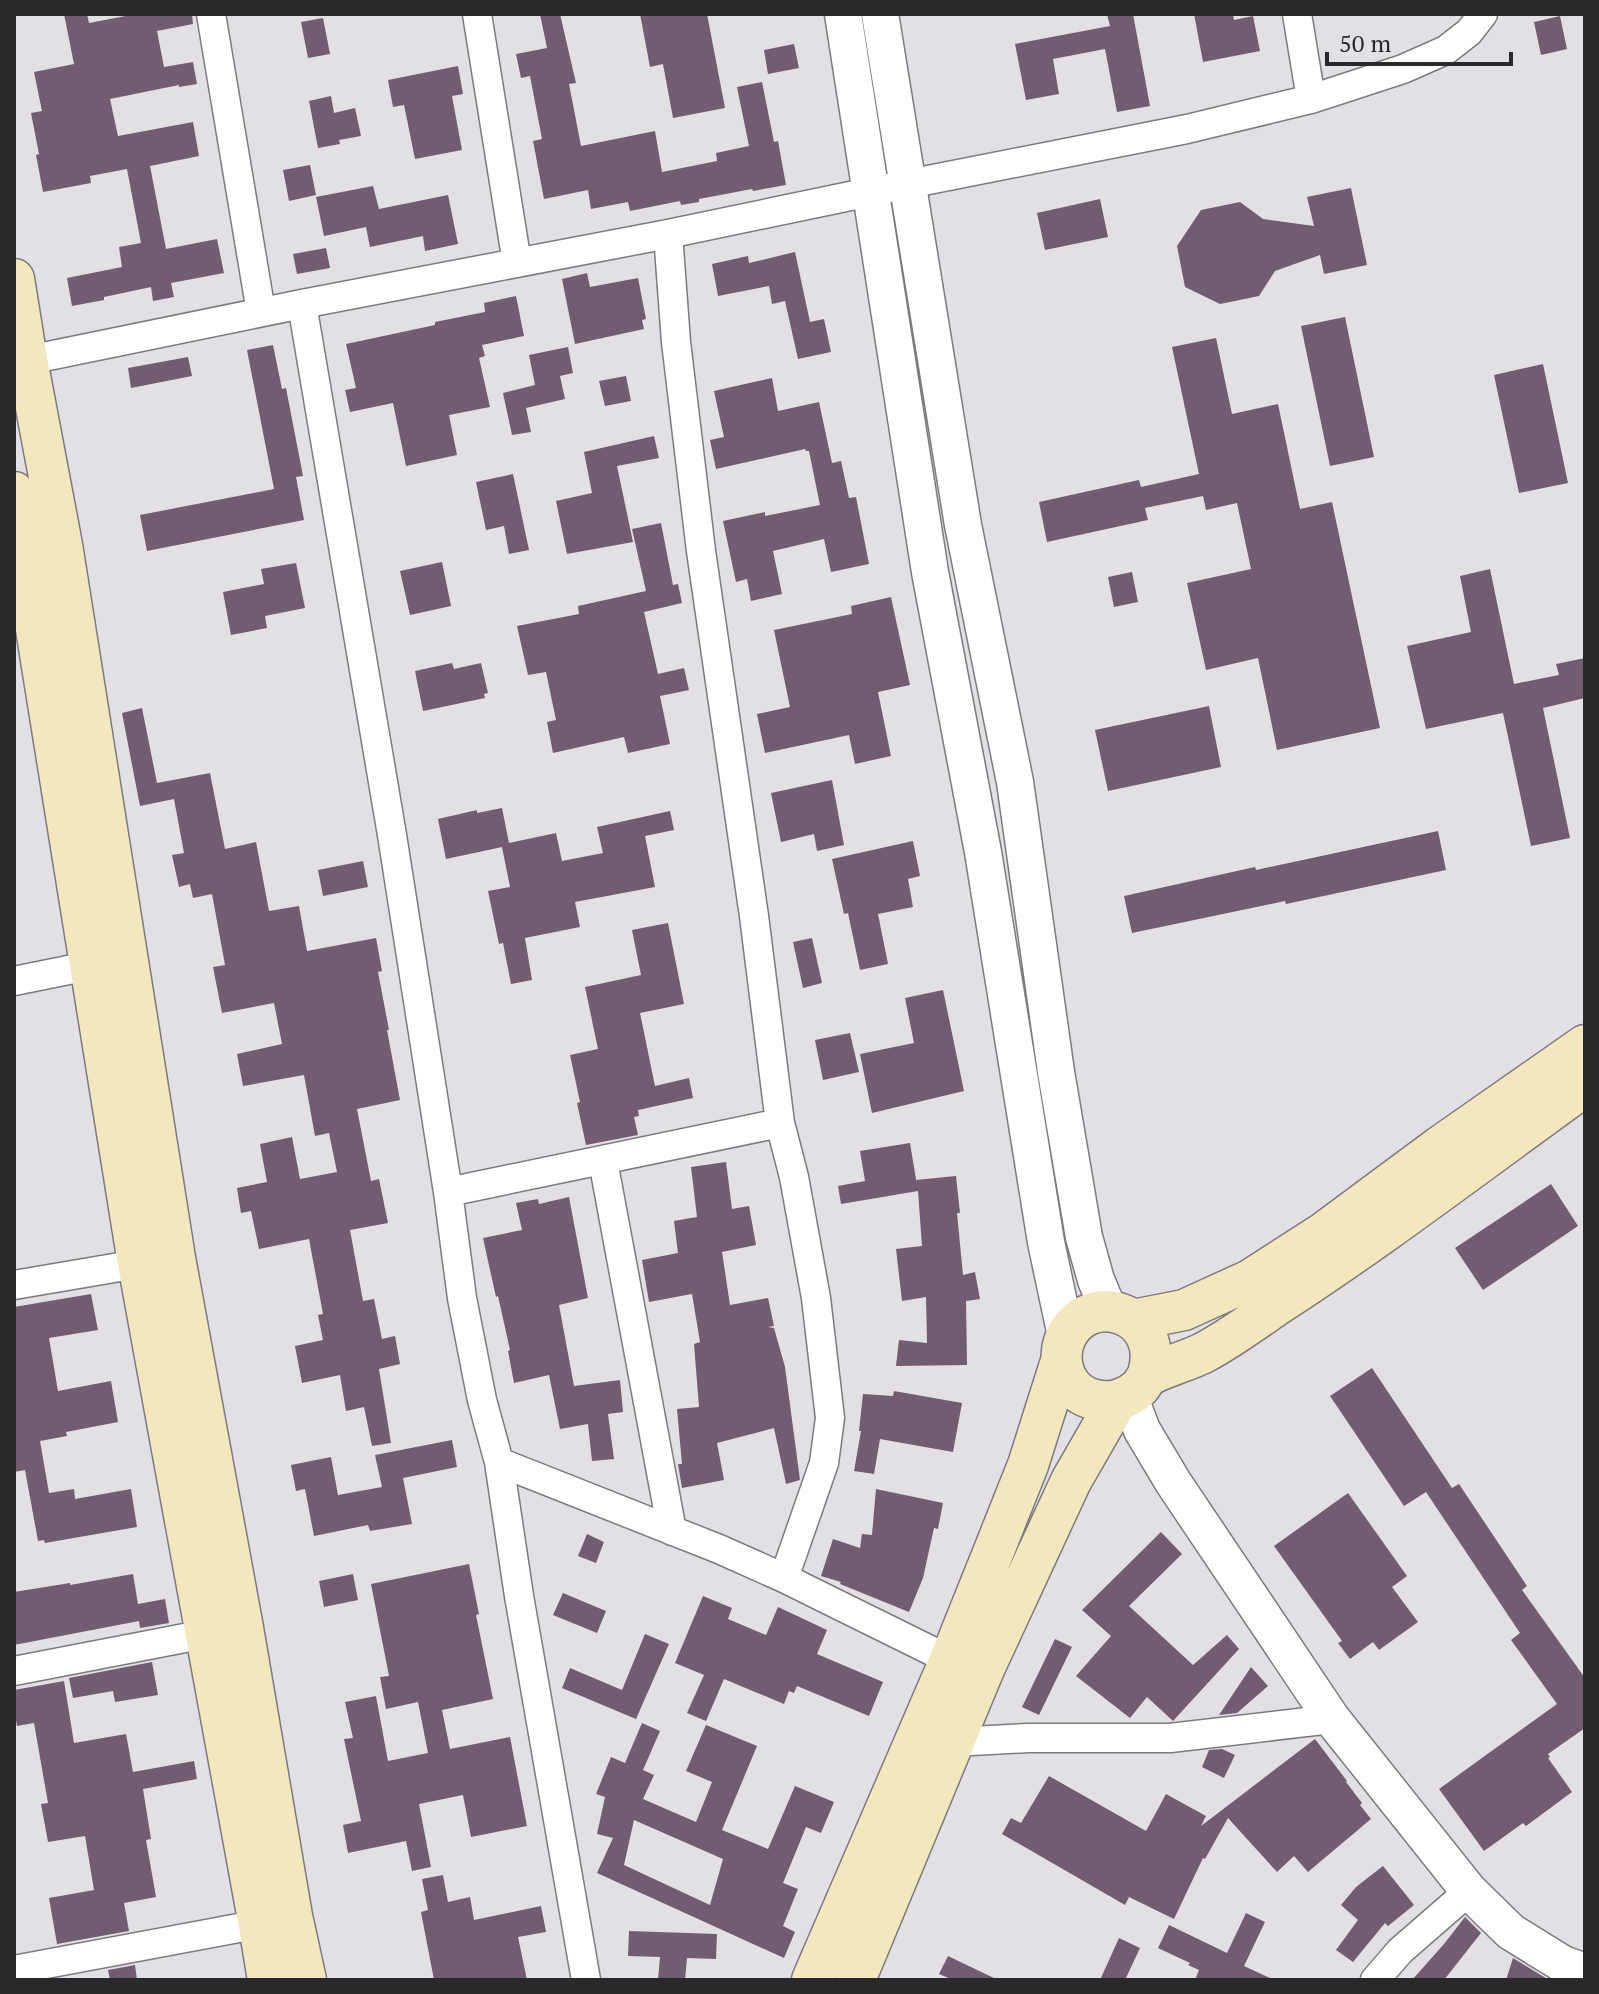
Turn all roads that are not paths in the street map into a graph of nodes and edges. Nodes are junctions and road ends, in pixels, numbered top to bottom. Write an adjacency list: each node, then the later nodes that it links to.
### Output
1 (211, 14): 14 (street)
2 (477, 14): 11 (street)
3 (843, 14): 9 (street)
4 (880, 14): 8 (street)
5 (1297, 14): 7 (street)
6 (1483, 14): 7 (street)
7 (1311, 99): 8 (street)
8 (908, 184): 9 (street); 26 (street)
9 (872, 191): 10 (street); 27 (street)
10 (668, 234): 11 (street); 21 (street)
11 (517, 263): 13 (street)
12 (14, 279): 15 (main road)
13 (302, 304): 14 (street); 23 (street)
14 (261, 312): 15 (street)
15 (20, 362): 17 (main road)
16 (14, 492): 17 (main road)
17 (110, 962): 18 (street); 24 (main road)
18 (14, 981)
19 (1585, 1045): 26 (main road)
20 (1585, 1086): 28 (main road)
21 (780, 1123): 22 (street); 31 (street)
22 (603, 1161): 23 (street); 30 (street)
23 (448, 1192): 29 (street)
24 (157, 1260): 25 (street); 32 (main road)
25 (14, 1285)
26 (1121, 1315): 27 (main road); 28 (main road)
27 (1064, 1348): 28 (main road); 33 (main road)
28 (1131, 1391): 35 (street); 36 (main road)
29 (499, 1462): 30 (street); 43 (street)
30 (672, 1531): 31 (street)
31 (784, 1578): 33 (street)
32 (224, 1630): 34 (street); 38 (main road)
33 (950, 1660): 44 (main road)
34 (14, 1671)
35 (1332, 1719): 36 (street); 37 (street)
36 (953, 1742): 45 (main road)
37 (1469, 1891): 40 (street); 46 (street)
38 (276, 1921): 39 (street); 41 (main road); 42 (main road)
39 (14, 1970)
40 (1585, 1972)
41 (268, 1980)
42 (306, 1980)
43 (586, 1980)
44 (812, 1980)
45 (855, 1980)
46 (1375, 1980)

